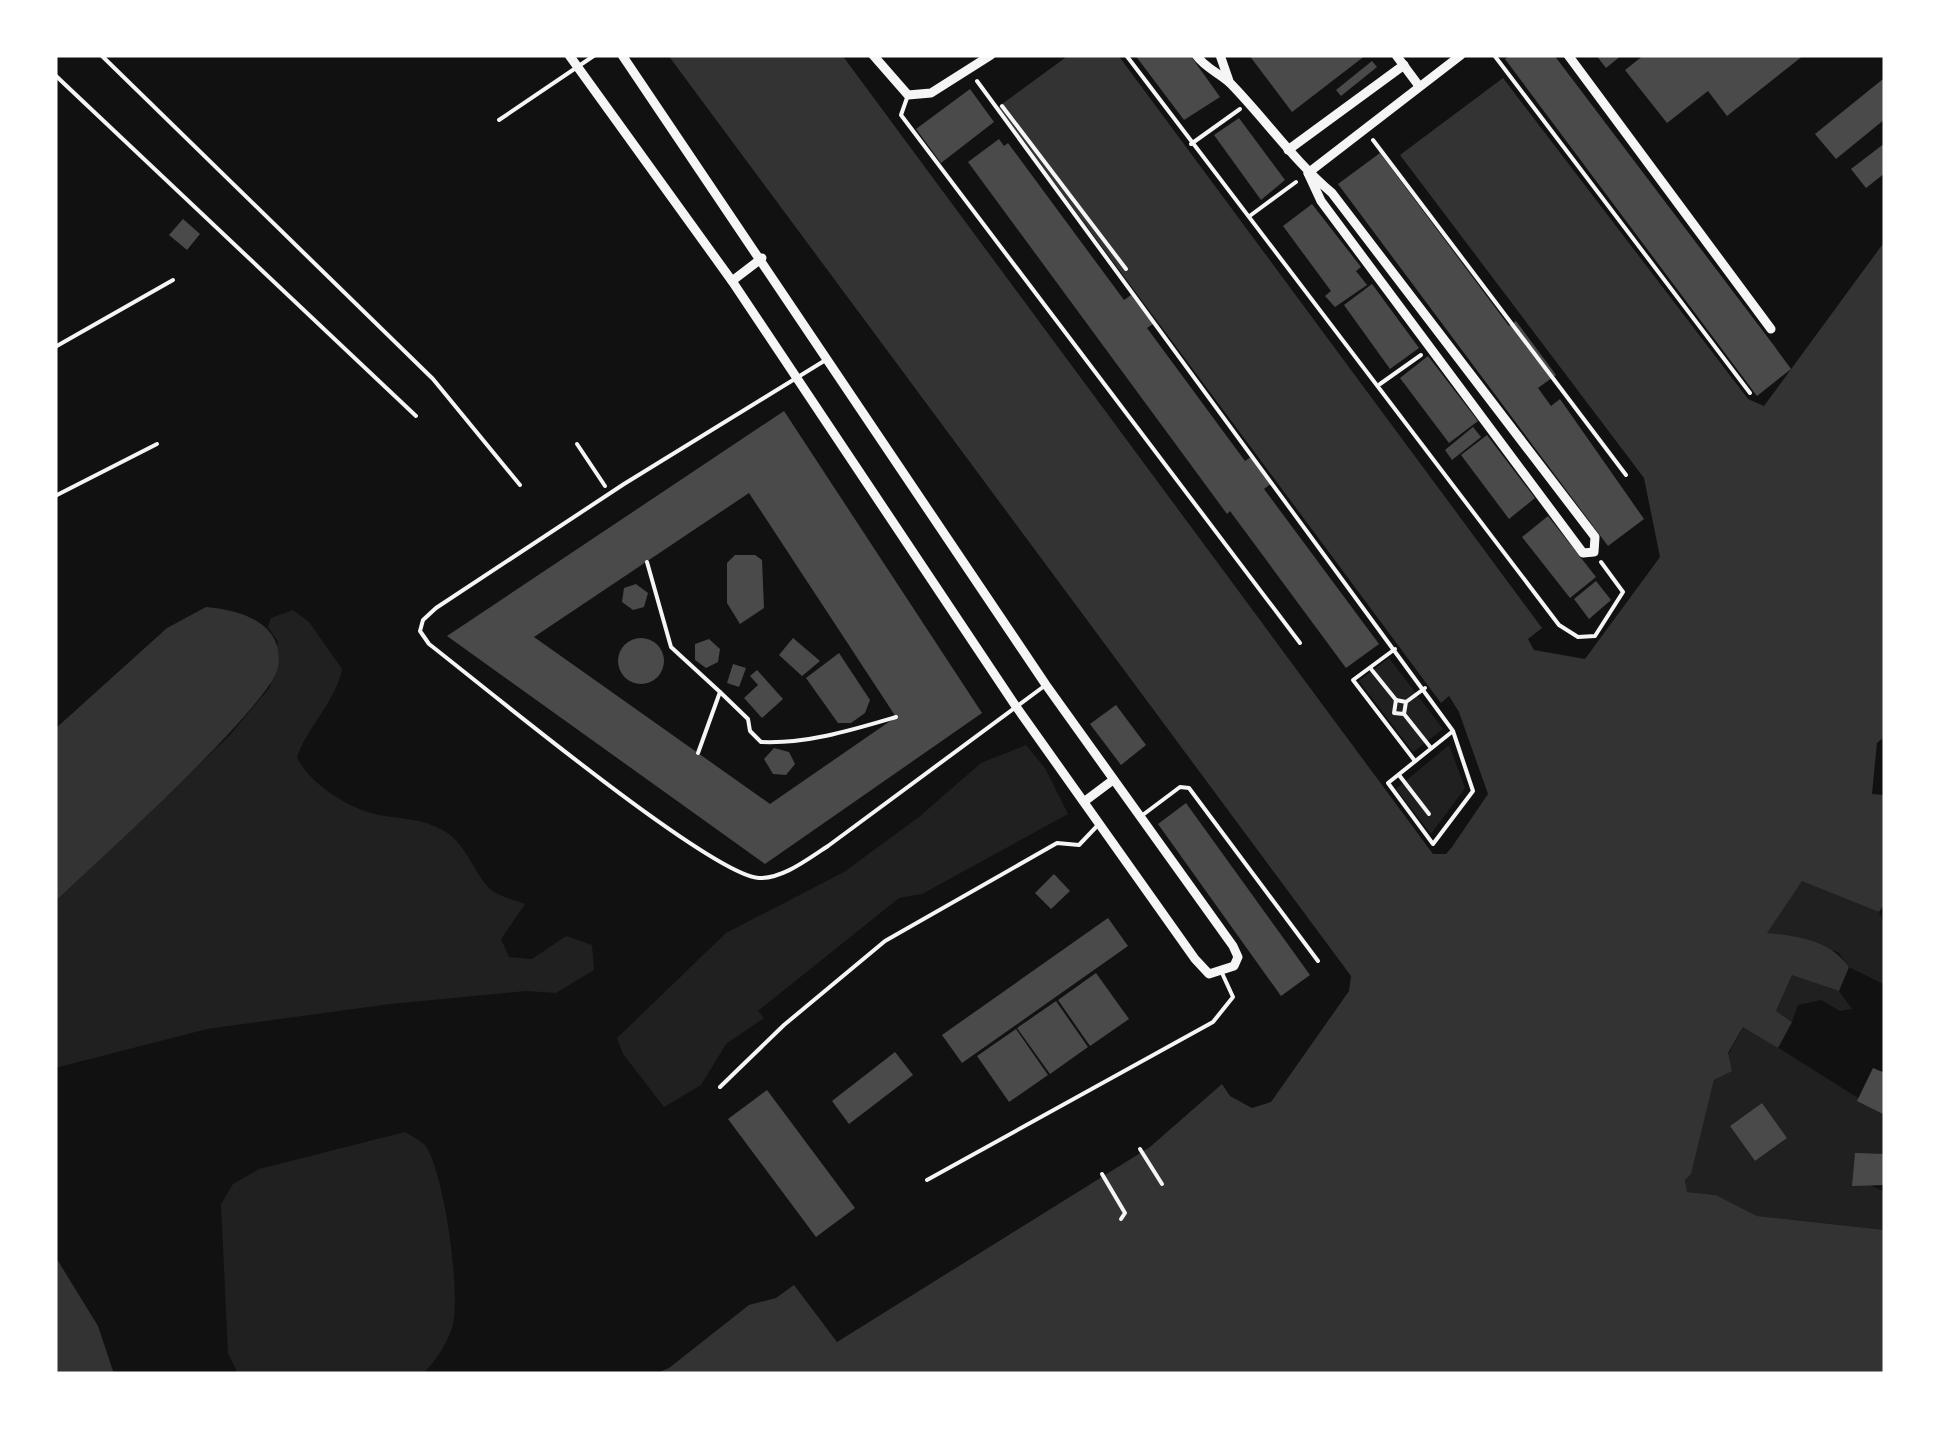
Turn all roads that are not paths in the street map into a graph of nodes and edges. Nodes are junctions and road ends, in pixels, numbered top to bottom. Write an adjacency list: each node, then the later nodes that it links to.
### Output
1 (100, 55): 30 (lane)
2 (569, 55): 13 (street)
3 (595, 55): 13 (lane)
4 (622, 55): 21 (street)
5 (873, 55): 17 (street)
6 (991, 55): 17 (street)
7 (1196, 55): 15 (street)
8 (1220, 55): 15 (street)
9 (1396, 55): 12 (street)
10 (1462, 55): 16 (street)
11 (1568, 55): 24 (street)
12 (1404, 65): 16 (street); 19 (street)
13 (577, 66): 18 (lane); 23 (street)
14 (55, 75): 28 (lane)
15 (1229, 81): 19 (street)
16 (1419, 86): 20 (street)
17 (908, 95): 32 (lane)
18 (499, 120)
19 (1288, 150): 20 (street)
20 (1308, 173): 20 (street)
21 (762, 258): 23 (street); 26 (street)
22 (173, 280): 25 (lane)
23 (732, 281): 27 (street)
24 (1771, 329)
25 (55, 347)
26 (828, 359): 27 (lane); 33 (street)
27 (797, 377): 34 (street); 34 (lane)
28 (416, 416)
29 (157, 444): 31 (lane)
30 (520, 485)
31 (55, 496)
32 (1300, 644)
33 (1046, 685): 34 (lane); 35 (street)
34 (1015, 705): 36 (street)
35 (1114, 780): 36 (street); 37 (street)
36 (1085, 801): 38 (street)
37 (1140, 816): 39 (lane); 40 (street)
38 (1100, 820): 40 (street); 41 (lane)
39 (1318, 961)
40 (1222, 973): 42 (lane)
41 (720, 1087)
42 (927, 1180)

